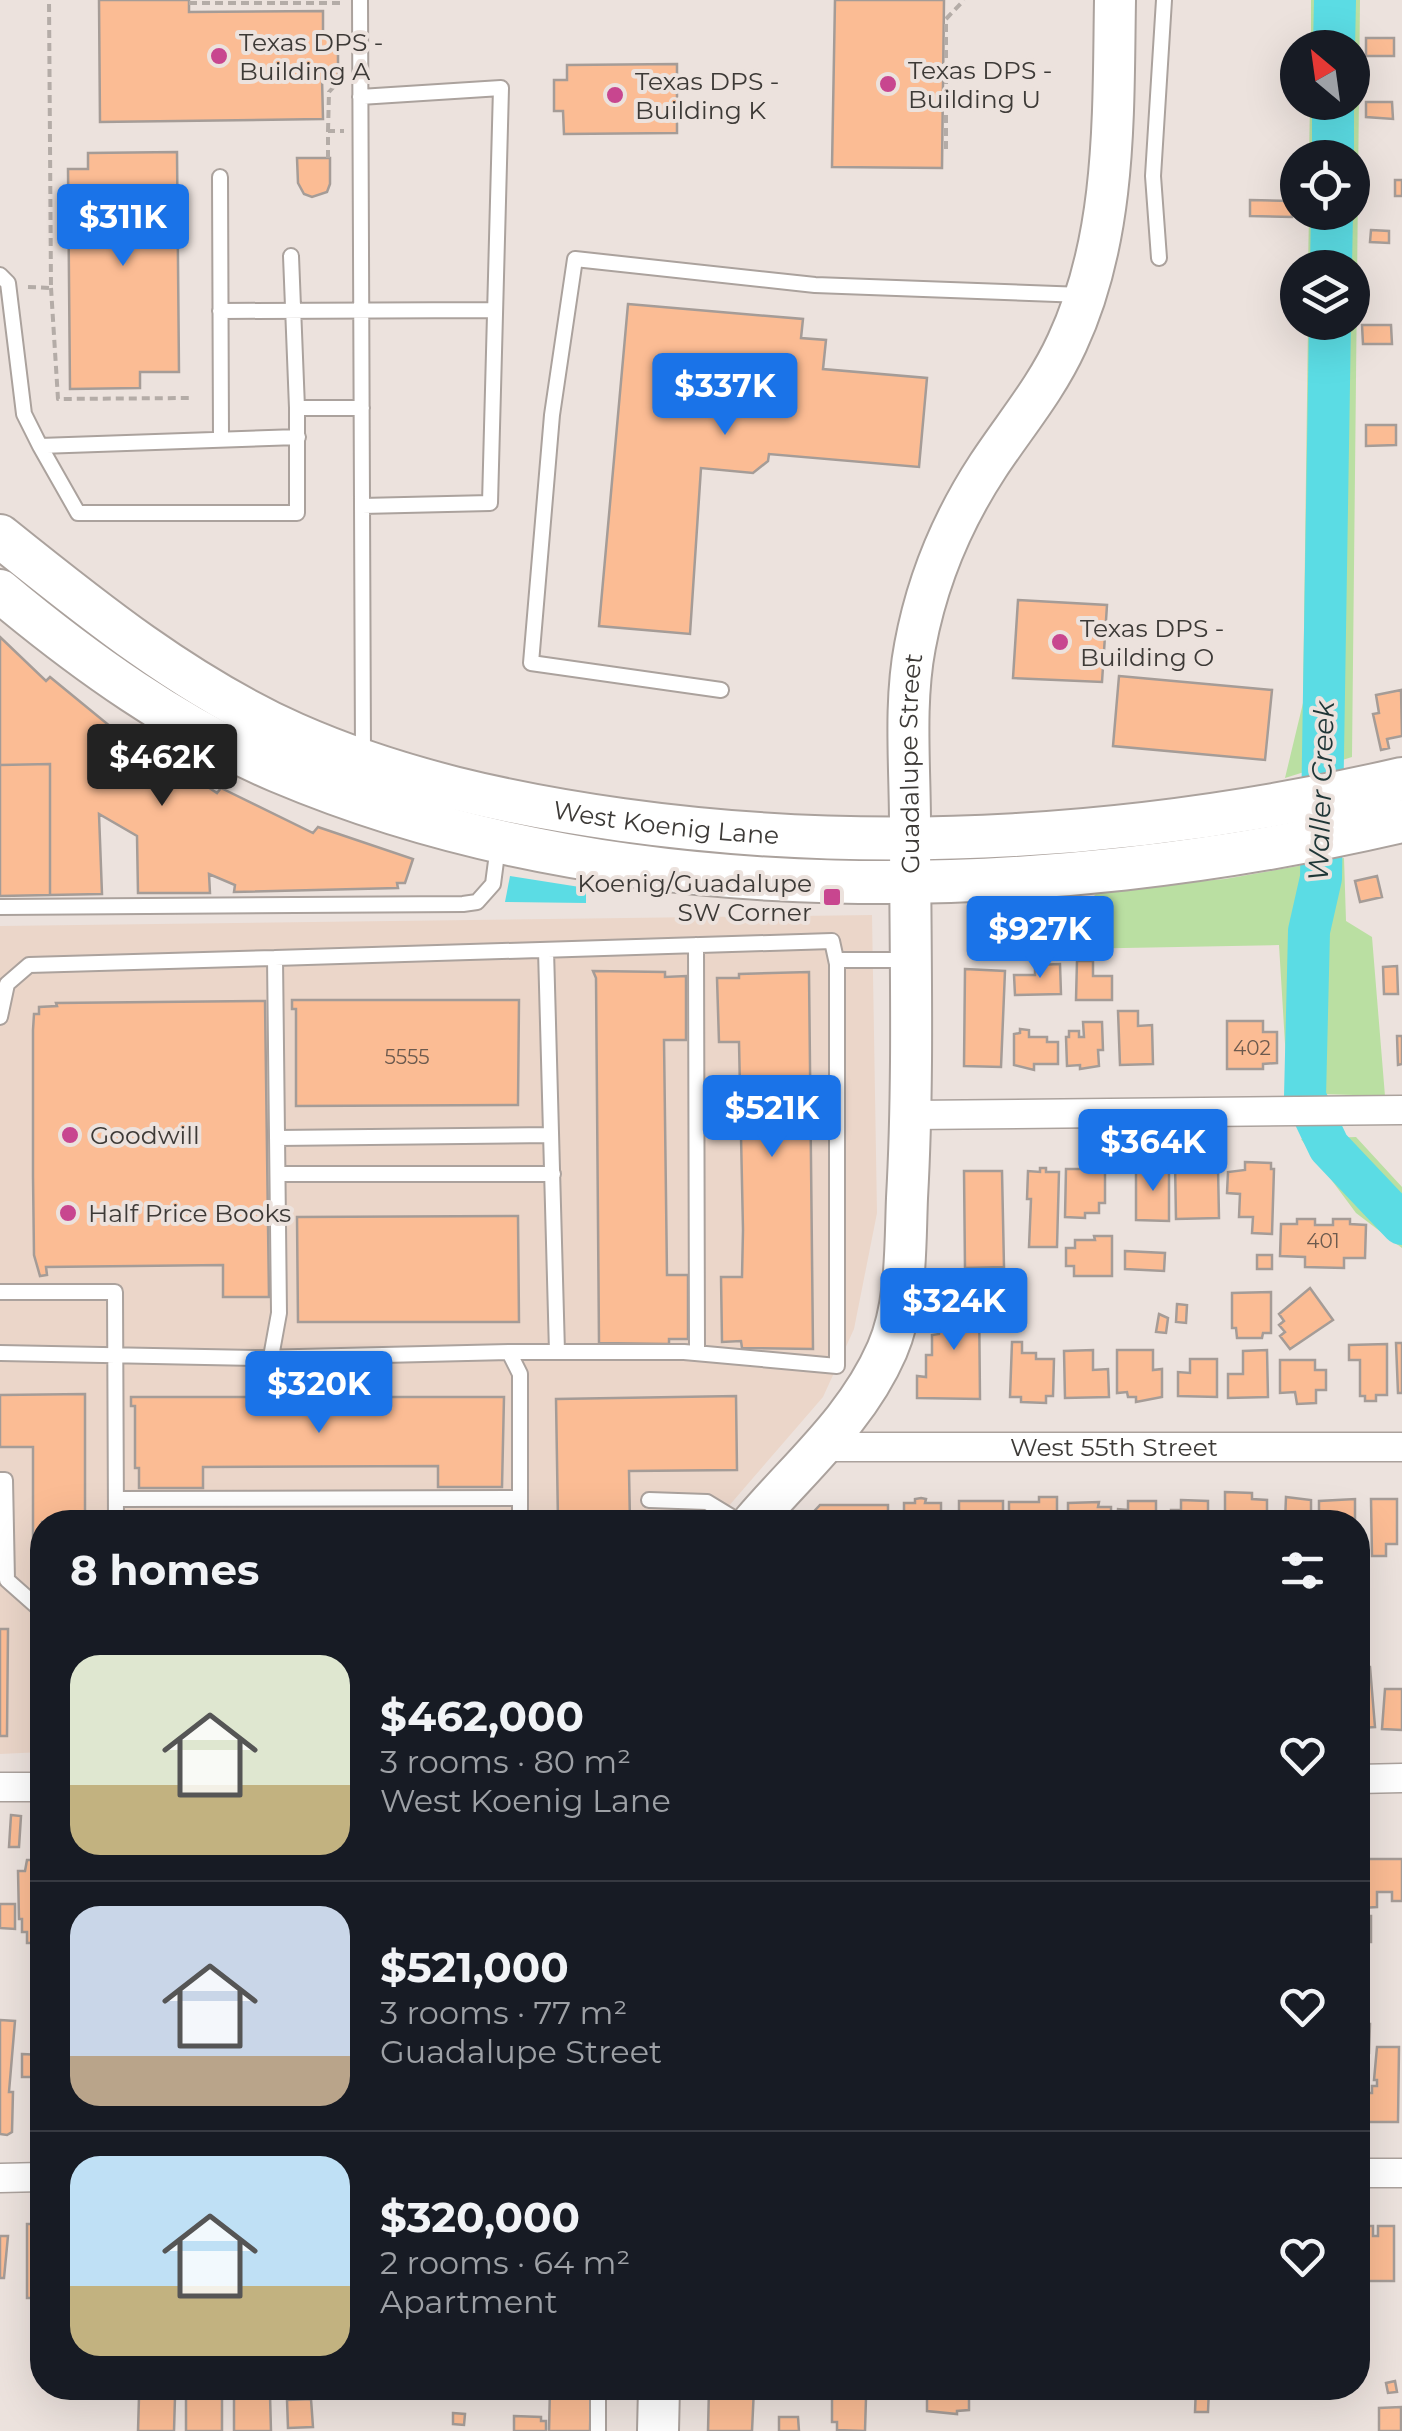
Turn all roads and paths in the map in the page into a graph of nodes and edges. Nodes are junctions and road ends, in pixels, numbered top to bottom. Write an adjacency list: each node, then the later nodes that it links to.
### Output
1 (49, 0): 20 (path)
2 (342, 0): 7 (path)
3 (360, 0): 10 (lane)
4 (964, 0): 13 (path)
5 (1115, 0): 21 (street, Guadalupe Street)
6 (1164, 0): 17 (lane)
7 (317, 1): 8 (path)
8 (189, 2)
9 (342, 76): 11 (path)
10 (360, 97): 22 (lane); 23 (lane)
11 (328, 131): 12 (path); 14 (path)
12 (344, 131)
13 (946, 149)
14 (328, 158)
15 (220, 176): 24 (lane)
16 (291, 256): 25 (lane)
17 (1159, 258)
18 (0, 275): 31 (lane)
19 (23, 286): 20 (path)
20 (52, 288): 26 (path)
21 (1084, 295): 35 (lane); 39 (street, Guadalupe Street)
22 (361, 310): 23 (lane); 25 (lane); 28 (lane)
23 (494, 310): 32 (lane)
24 (220, 311): 25 (lane); 30 (lane)
25 (295, 311): 27 (lane)
26 (190, 398)
27 (298, 408): 28 (lane); 29 (lane)
28 (362, 408): 32 (lane)
29 (298, 438): 30 (lane); 31 (lane)
30 (221, 439): 31 (lane)
31 (40, 446)
32 (362, 506): 36 (lane)
33 (0, 536): 36 (main road, West Koenig Lane)
34 (0, 591): 40 (main road, West Koenig Lane)
35 (722, 690)
36 (362, 762): 39 (main road, West Koenig Lane)
37 (1402, 779): 39 (main road, West Koenig Lane)
38 (1402, 821): 41 (main road, West Koenig Lane)
39 (910, 838): 41 (street, Guadalupe Street)
40 (499, 841): 41 (main road, West Koenig Lane); 42 (lane)
41 (910, 882): 47 (street, Guadalupe Street)
42 (0, 907)
43 (696, 945): 44 (lane); 46 (lane); 58 (lane)
44 (546, 950): 45 (lane); 51 (lane)
45 (276, 958): 48 (lane); 52 (lane)
46 (836, 960): 47 (lane); 62 (lane)
47 (910, 960): 50 (street, Guadalupe Street)
48 (0, 1016)
49 (1402, 1110): 50 (street)
50 (912, 1115): 62 (street, Guadalupe Street)
51 (551, 1135): 52 (lane); 54 (lane)
52 (277, 1138): 53 (lane)
53 (278, 1174): 54 (lane); 61 (lane)
54 (553, 1174): 57 (lane)
55 (0, 1292): 60 (lane)
56 (510, 1352): 57 (lane); 61 (lane); 66 (lane)
57 (558, 1352): 58 (lane)
58 (696, 1353): 62 (lane)
59 (0, 1354): 60 (lane)
60 (114, 1355): 61 (lane); 67 (lane)
61 (271, 1358)
62 (855, 1371): 63 (street, Guadalupe Street)
63 (824, 1447): 64 (street, West 55th Street); 72 (street, Guadalupe Street)
64 (1402, 1447)
65 (0, 1480): 73 (lane)
66 (520, 1498): 67 (lane); 70 (lane)
67 (116, 1499): 69 (lane)
68 (649, 1500): 71 (lane)
69 (116, 1510)
70 (520, 1510)
71 (721, 1510)
72 (764, 1510)
73 (4, 1580): 74 (lane)
74 (30, 1601)
75 (1402, 1778): 76 (street)
76 (1370, 1779)
77 (0, 1787): 78 (street)
78 (30, 1787)
79 (1370, 2173): 80 (street)
80 (1402, 2173)
81 (0, 2178): 82 (street)
82 (30, 2178)
83 (598, 2400): 85 (lane)
84 (659, 2400): 86 (street)
85 (598, 2431)
86 (658, 2431)

